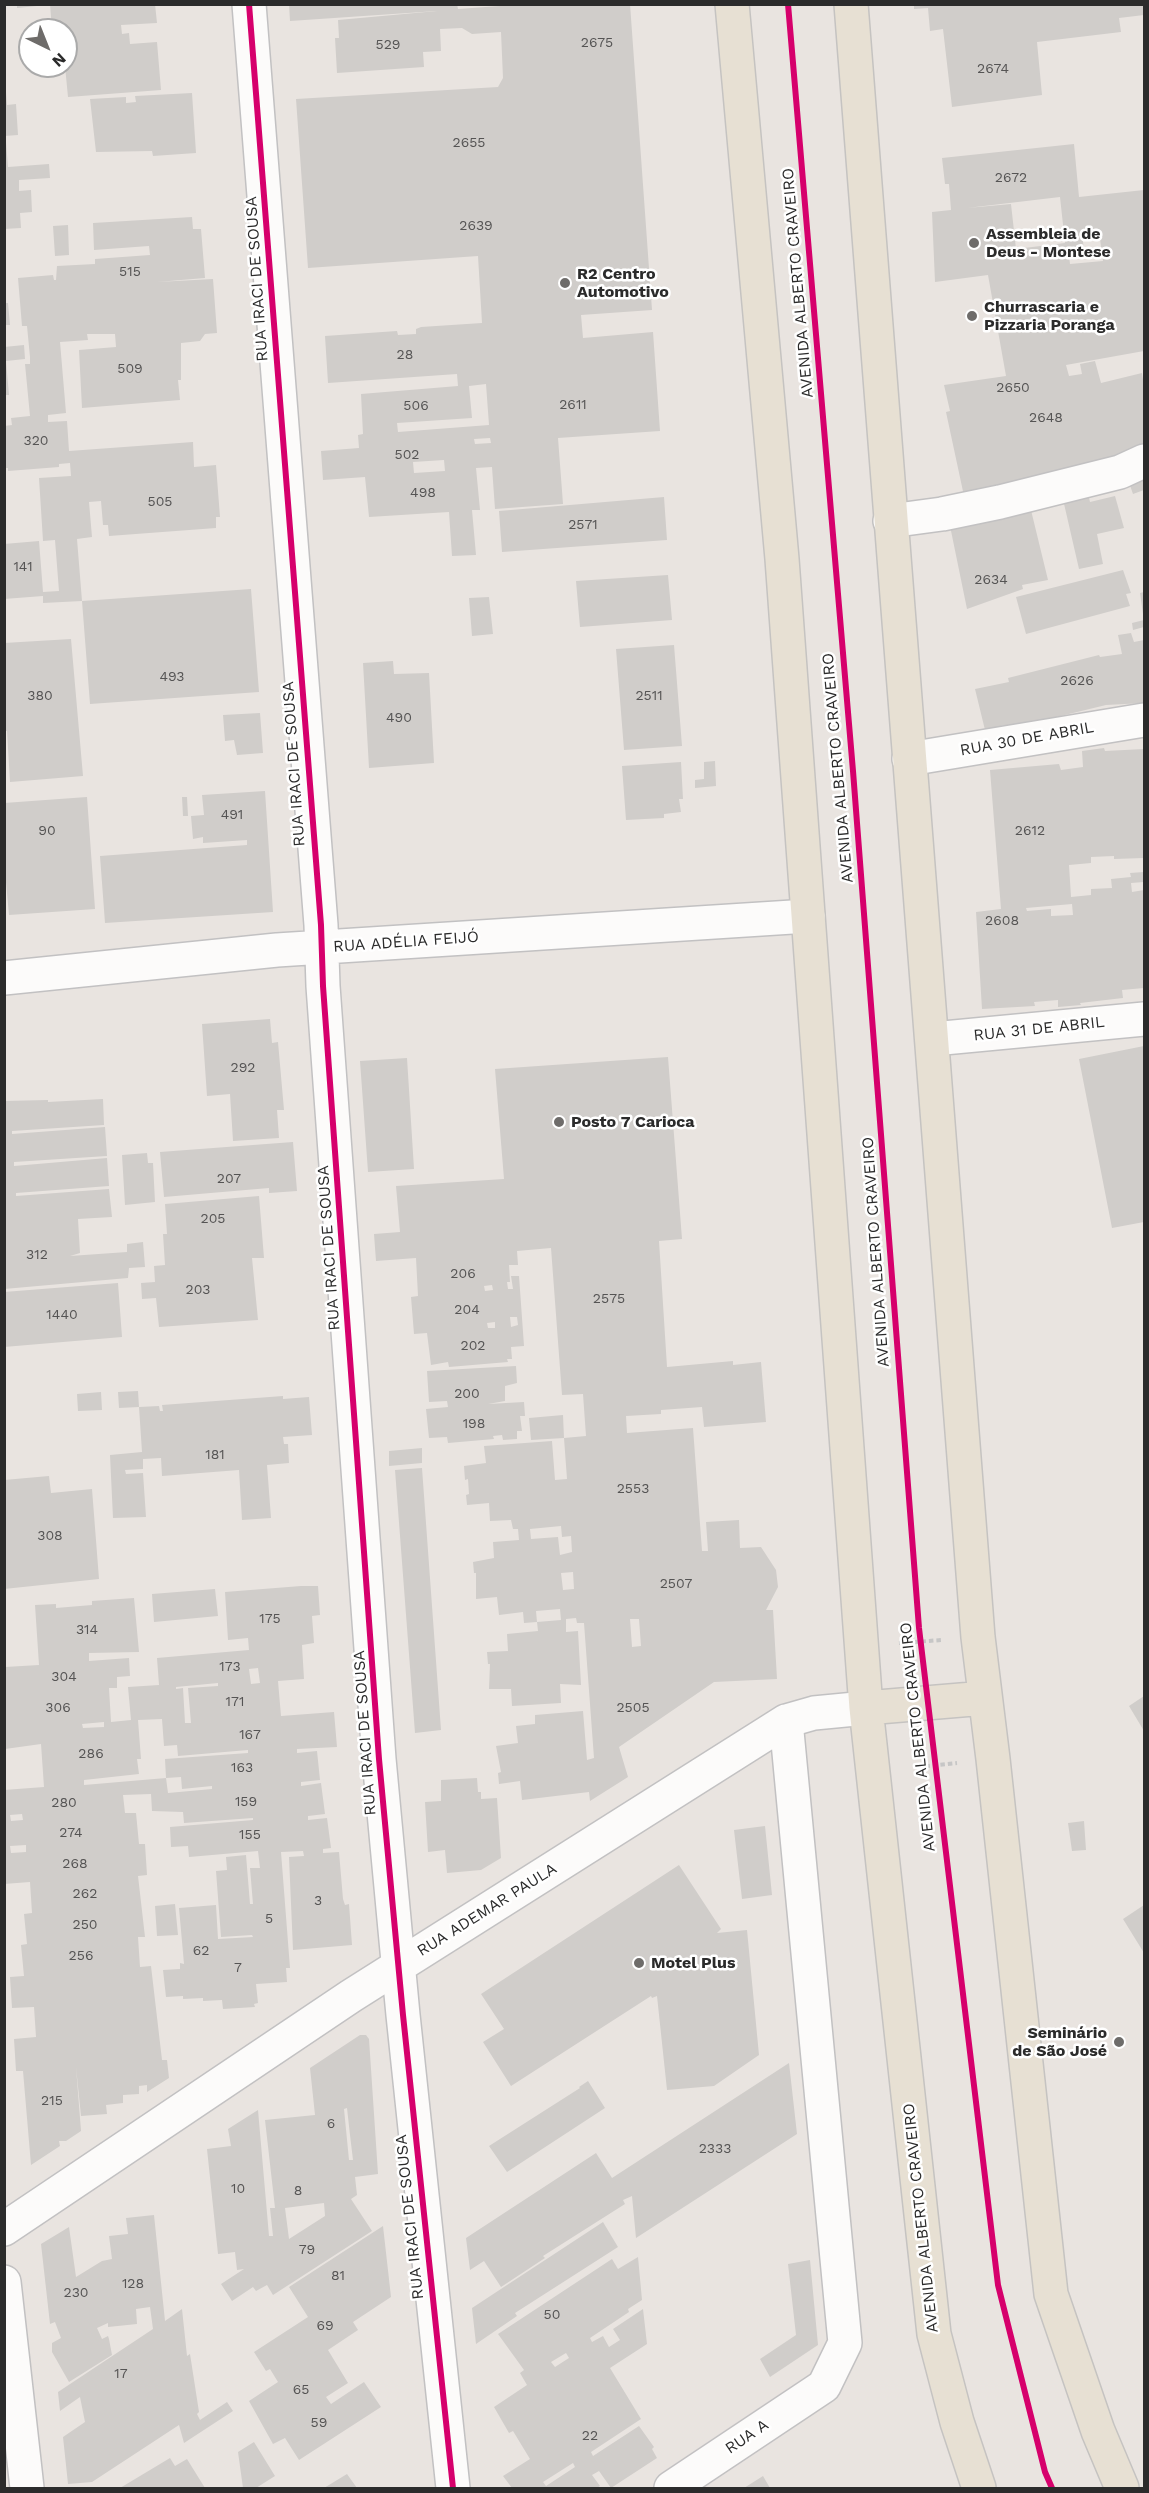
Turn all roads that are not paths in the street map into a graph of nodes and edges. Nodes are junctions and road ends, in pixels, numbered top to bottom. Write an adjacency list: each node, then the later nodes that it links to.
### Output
1 (249, 4): 9 (street, RUA IRACI DE SOUSA)
2 (732, 4): 8 (main road, AVENIDA ALBERTO CRAVEIRO)
3 (851, 4): 5 (main road)
4 (1144, 461): 5 (street)
5 (890, 521): 7 (main road)
6 (1144, 720): 7 (street, RUA 30 DE ABRIL)
7 (909, 759): 12 (main road)
8 (808, 916): 9 (street, RUA ADÉLIA FEIJÓ); 14 (main road, AVENIDA ALBERTO CRAVEIRO)
9 (322, 947): 10 (street, RUA ADÉLIA FEIJÓ); 16 (street, RUA IRACI DE SOUSA)
10 (4, 978)
11 (1144, 1018): 12 (street, RUA 31 DE ABRIL)
12 (933, 1039): 13 (main road)
13 (985, 1698): 14 (main road); 23 (main road)
14 (866, 1708): 15 (street, RUA ADEMAR PAULA); 22 (main road, AVENIDA ALBERTO CRAVEIRO)
15 (786, 1721): 16 (street, RUA ADEMAR PAULA); 21 (street, RUA A)
16 (398, 1966): 17 (street, RUA ADEMAR PAULA); 20 (street, RUA IRACI DE SOUSA)
17 (4, 2229)
18 (4, 2282): 19 (street)
19 (27, 2488)
20 (453, 2488)
21 (671, 2488)
22 (979, 2488)
23 (1122, 2488)

